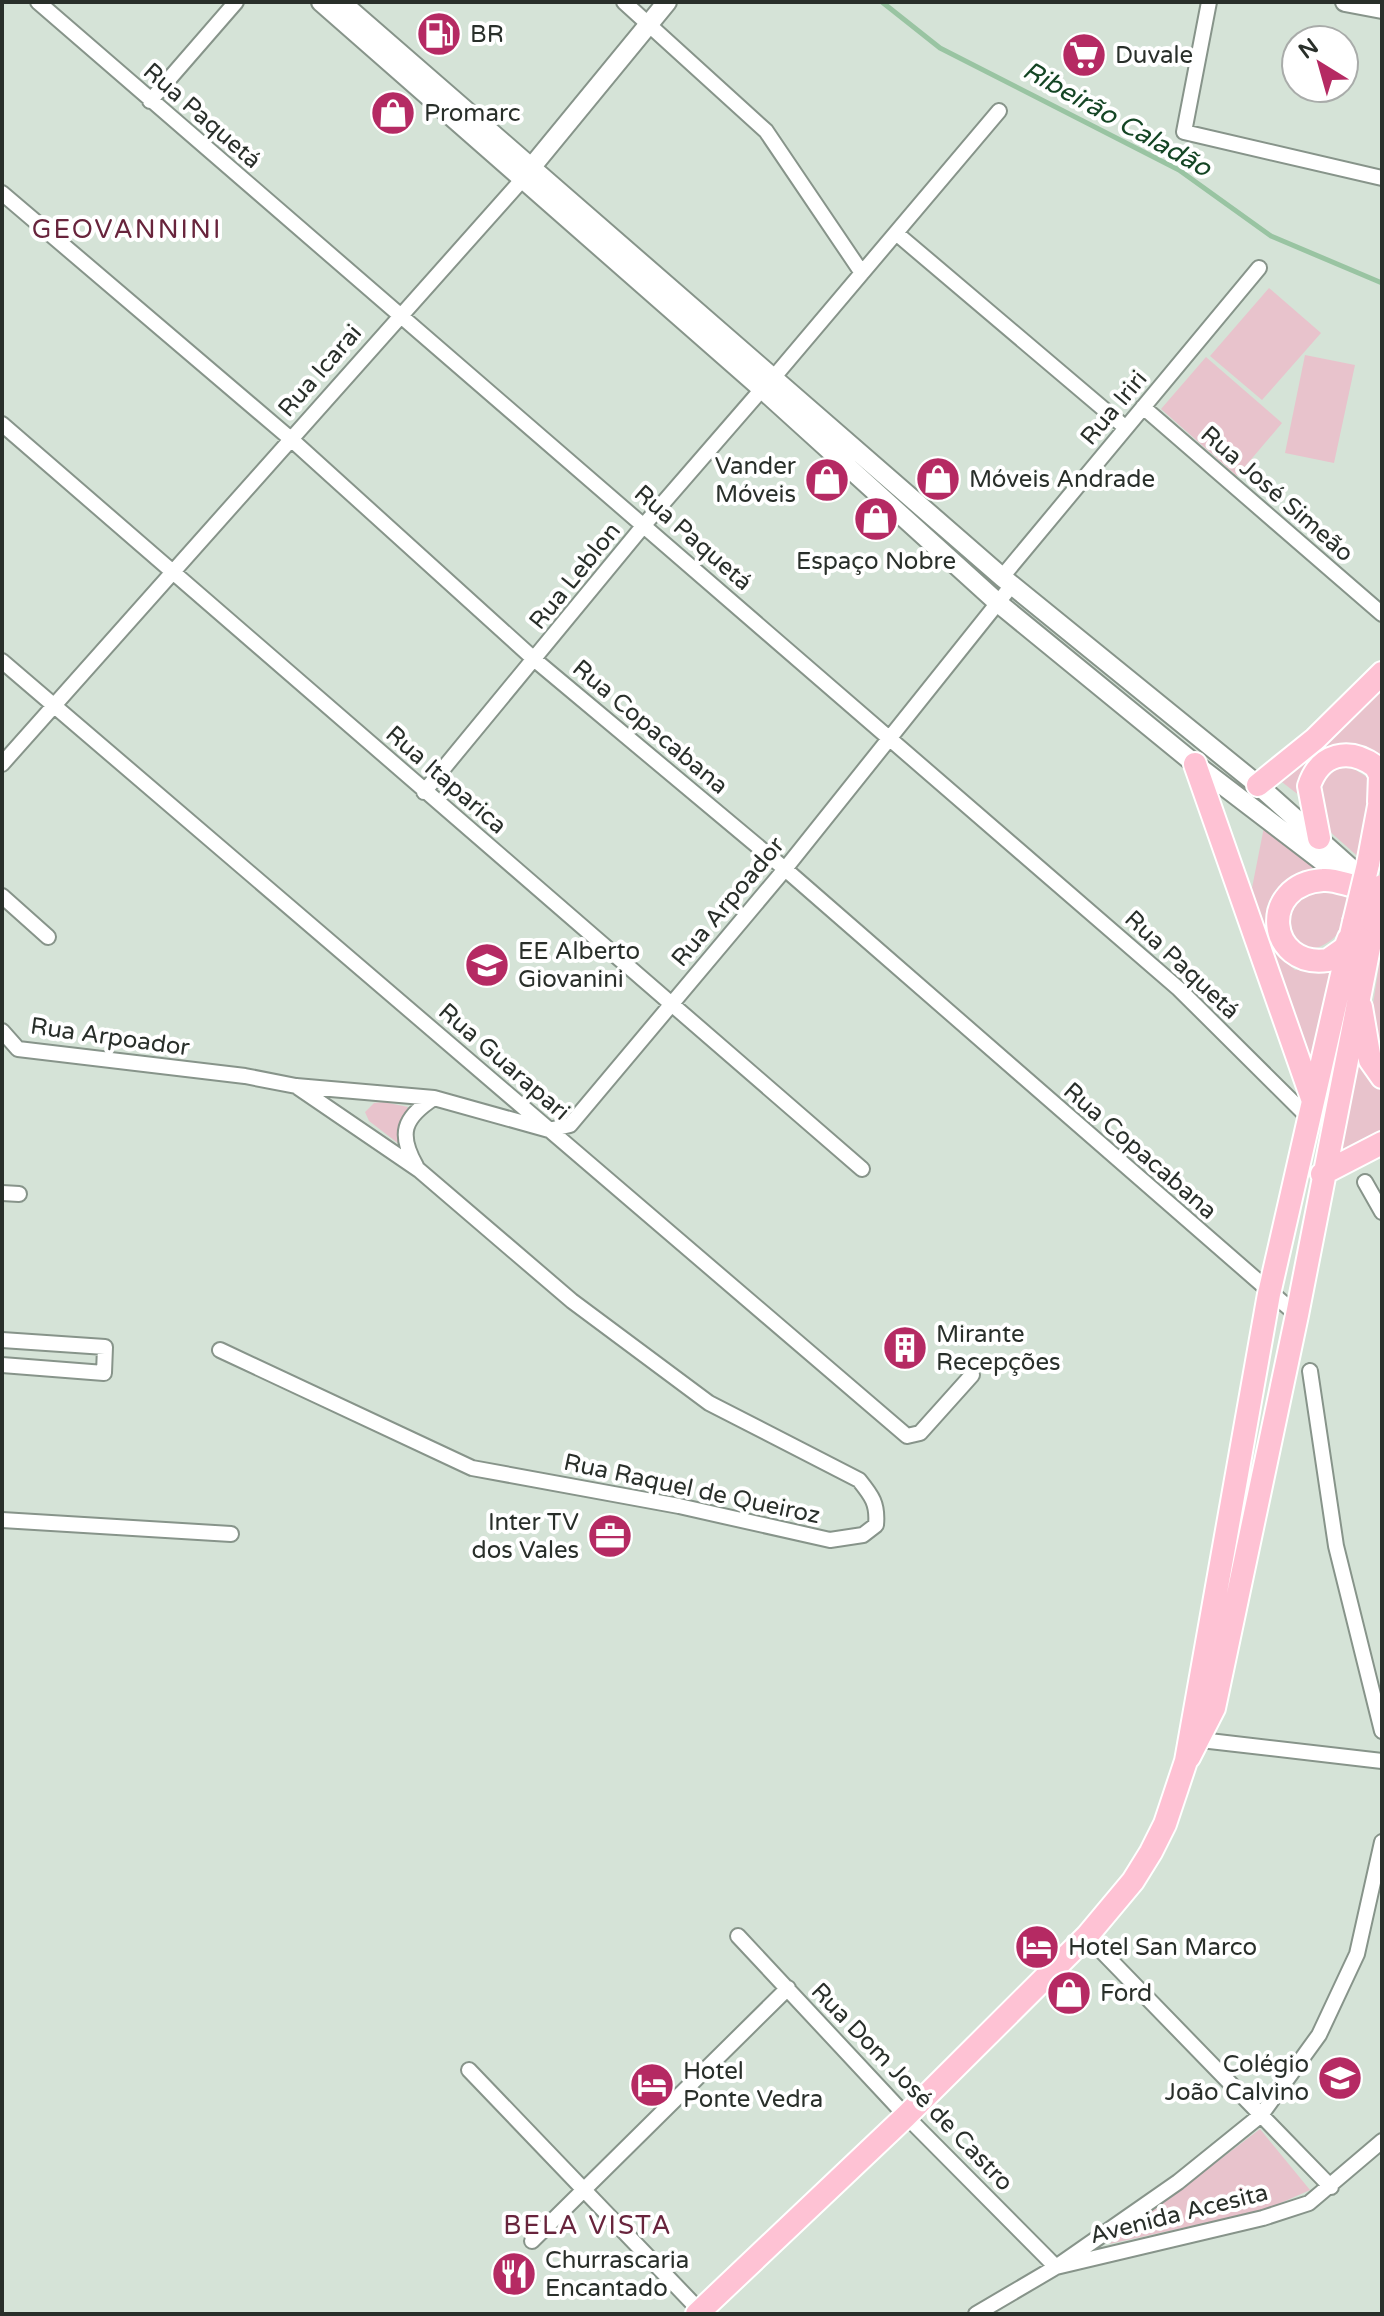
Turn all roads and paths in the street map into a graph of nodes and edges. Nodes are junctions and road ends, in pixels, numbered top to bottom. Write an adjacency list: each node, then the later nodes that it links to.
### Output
1 (38, 2): 11 (street, Rua Paquetá)
2 (236, 2): 11 (street)
3 (321, 2): 13 (main road)
4 (341, 2): 13 (main road)
5 (624, 2): 10 (street)
6 (667, 2): 10 (main road, Rua Icarai)
7 (1209, 2): 14 (street)
8 (1345, 2): 9 (main road)
9 (1382, 9)
10 (650, 23): 13 (main road, Rua Icarai); 18 (street)
11 (150, 101): 19 (street, Rua Paquetá)
12 (999, 111): 16 (street, Rua Leblon)
13 (526, 174): 19 (street, Rua Icarai); 20 (main road)
14 (1382, 178)
15 (2, 193): 24 (street, Rua Copacabana)
16 (896, 233): 18 (street, Rua Leblon); 23 (street)
17 (1259, 268): 21 (street, Rua Iriri)
18 (862, 273): 20 (street, Rua Leblon)
19 (398, 316): 24 (street, Rua Icarai); 25 (street, Rua Paquetá)
20 (768, 383): 25 (street, Rua Leblon); 27 (main road); 28 (main road)
21 (1143, 407): 23 (street, Rua Iriri); 29 (street, Rua José Simeão)
22 (2, 424): 26 (street, Rua Itaparica)
23 (1126, 428): 27 (street, Rua Iriri)
24 (292, 440): 26 (street, Rua Icarai); 30 (street, Rua Copacabana)
25 (644, 525): 30 (street, Rua Leblon); 34 (street, Rua Paquetá)
26 (175, 571): 33 (street, Rua Icarai); 38 (street, Rua Itaparica)
27 (1007, 581): 28 (street, Rua Arpoador); 37 (main road)
28 (997, 602): 34 (street, Rua Arpoador); 36 (main road)
29 (1382, 614)
30 (535, 660): 38 (street, Rua Leblon); 41 (street, Rua Copacabana)
31 (2, 661): 33 (street, Rua Guarapari)
32 (1382, 673): 37 (main road)
33 (54, 706): 35 (street, Rua Icarai); 55 (street, Rua Guarapari)
34 (890, 736): 41 (street, Rua Arpoador); 54 (street, Rua Paquetá)
35 (2, 764)
36 (1195, 764): 42 (main road); 54 (main road)
37 (1258, 785): 40 (main road)
38 (424, 792): 49 (street, Rua Itaparica)
39 (1381, 796): 40 (main road); 46 (main road, bridge)
40 (1319, 838): 45 (main road)
41 (785, 869): 49 (street, Rua Arpoador); 64 (street, Rua Copacabana)
42 (1354, 886): 46 (main road); 46 (main road)
43 (1382, 886): 46 (main road, bridge)
44 (2, 896): 47 (street)
45 (1382, 896)
46 (1365, 922): 48 (main road); 54 (main road)
47 (48, 937)
48 (1358, 991): 51 (main road); 59 (main road)
49 (674, 1003): 55 (street, Rua Arpoador); 57 (street, Rua Itaparica)
50 (2, 1031): 52 (street, Rua Arpoador)
51 (1382, 1077)
52 (296, 1086): 53 (street, Rua Arpoador); 58 (street, Rua Raquel de Queiroz)
53 (434, 1098): 55 (street, Rua Arpoador); 58 (street, Rua Raquel de Queiroz)
54 (1312, 1110): 64 (main road)
55 (549, 1130): 70 (street, Rua Guarapari)
56 (1382, 1143): 59 (main road)
57 (862, 1169)
58 (419, 1170): 67 (street, Rua Raquel de Queiroz)
59 (1322, 1174): 65 (main road)
60 (1365, 1182): 63 (street)
61 (2, 1193): 62 (street)
62 (19, 1194)
63 (1382, 1212)
64 (1269, 1294): 65 (street, Rua Copacabana); 74 (main road)
65 (1297, 1315): 74 (main road)
66 (2, 1340): 68 (street)
67 (220, 1350)
68 (2, 1365)
69 (1310, 1371): 73 (street)
70 (972, 1375)
71 (2, 1520): 72 (street)
72 (231, 1534)
73 (1382, 1731)
74 (1191, 1747): 75 (street); 78 (main road)
75 (1382, 1761)
76 (1382, 1842): 81 (street)
77 (738, 1936): 79 (street, Rua Dom José de Castro)
78 (1087, 1936): 81 (street); 82 (main road)
79 (788, 1988): 82 (street, Rua Dom José de Castro); 85 (street)
80 (469, 2070): 85 (street)
81 (1261, 2115): 84 (street); 87 (street)
82 (906, 2116): 87 (street, Rua Dom José de Castro); 88 (main road)
83 (1382, 2141): 84 (street, Avenida Acesita)
84 (1331, 2187): 87 (street, Avenida Acesita)
85 (584, 2191): 86 (street); 88 (street)
86 (532, 2241)
87 (1056, 2267): 89 (street, Avenida Acesita)
88 (700, 2313)
89 (976, 2314)

